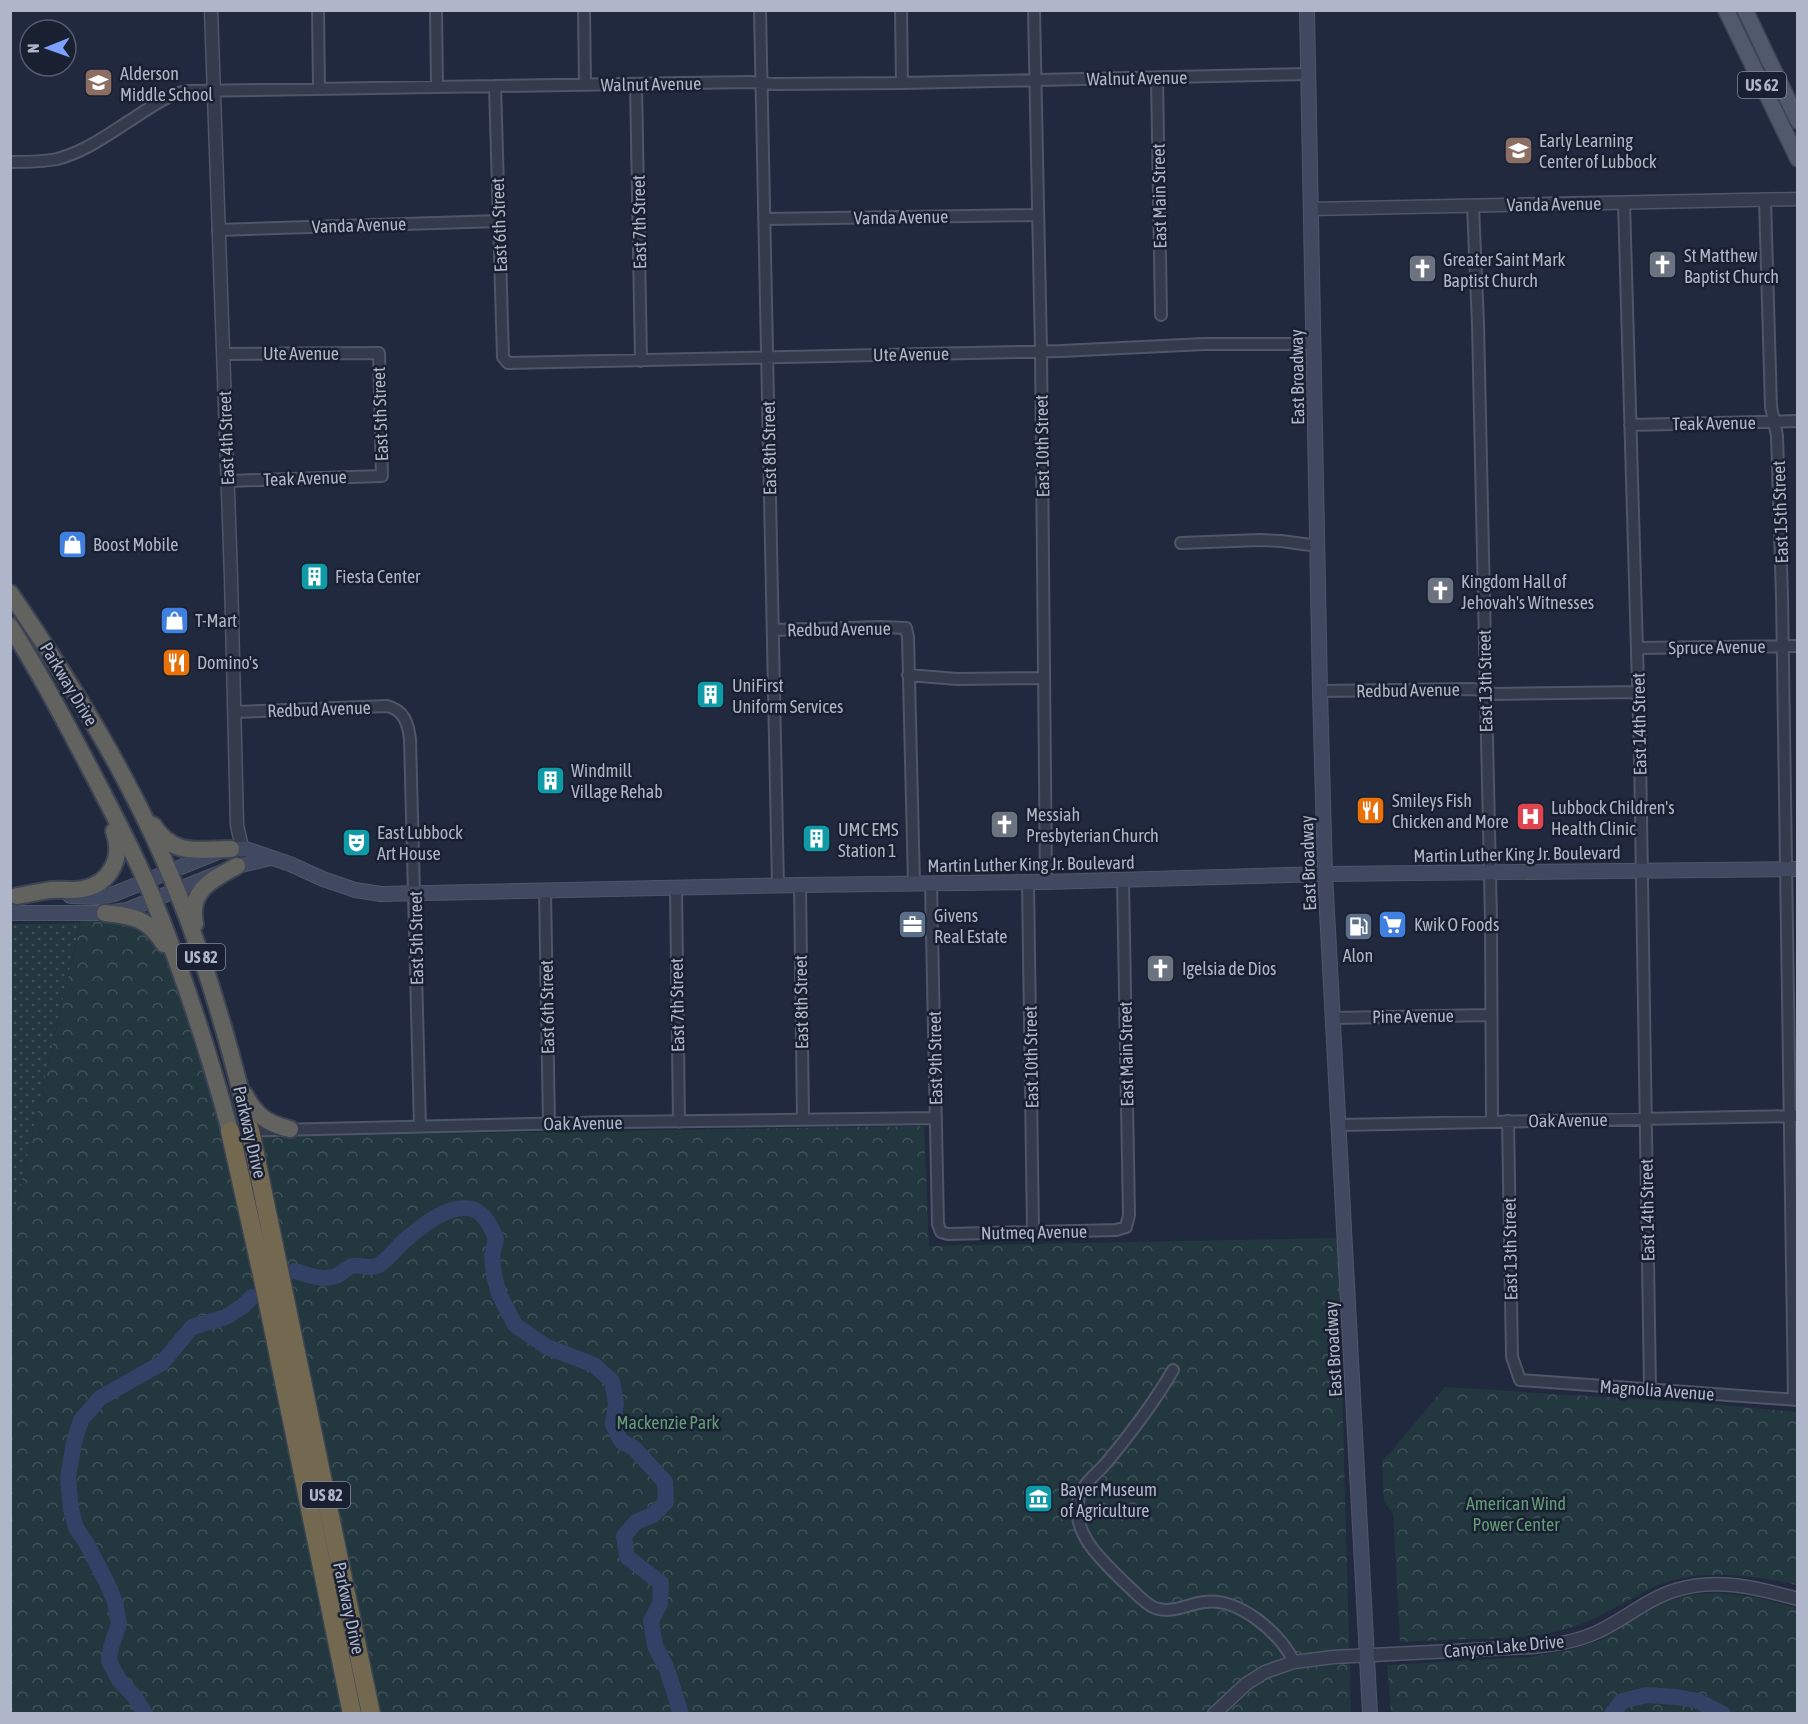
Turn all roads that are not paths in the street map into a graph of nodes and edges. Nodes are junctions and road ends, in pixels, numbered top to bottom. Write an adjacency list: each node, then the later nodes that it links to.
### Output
1 (211, 10): 21 (street, East 4th Street)
2 (318, 10): 20 (street)
3 (436, 10): 19 (street)
4 (584, 10): 16 (street)
5 (760, 10): 14 (street, East 8th Street)
6 (901, 10): 15 (street)
7 (1034, 10): 13 (street, East 10th Street)
8 (1307, 10): 11 (main road, East Broadway)
9 (1726, 10): 23 (main road, US 62)
10 (1744, 10): 22 (main road, US 62)
11 (1309, 74): 12 (street, Walnut Avenue); 29 (main road, East Broadway)
12 (1157, 78): 13 (street, Walnut Avenue); 34 (street, East Main Street)
13 (1035, 80): 15 (street, Walnut Avenue); 30 (street, East 10th Street)
14 (762, 83): 15 (street, Walnut Avenue); 17 (street, Walnut Avenue); 31 (street, East 8th Street)
15 (902, 83)
16 (585, 84): 17 (street, Walnut Avenue); 18 (street, Walnut Avenue)
17 (636, 84): 40 (street, East 7th Street)
18 (495, 86): 19 (street, Walnut Avenue); 32 (street, East 6th Street)
19 (437, 87): 20 (street, Walnut Avenue)
20 (319, 89): 21 (street, Walnut Avenue)
21 (214, 90): 24 (street, Walnut Avenue); 33 (street, East 4th Street)
22 (1797, 121)
23 (1797, 159)
24 (10, 162)
25 (1797, 199): 26 (street, Vanda Avenue)
26 (1765, 200): 27 (street, Vanda Avenue); 43 (street, East 15th Street)
27 (1624, 203): 28 (street, Vanda Avenue); 44 (street, East 14th Street)
28 (1473, 206): 29 (street, Vanda Avenue); 58 (street, East 13th Street)
29 (1311, 209): 35 (main road, East Broadway)
30 (1038, 215): 31 (street, Vanda Avenue); 36 (street, East 10th Street)
31 (764, 219): 39 (street, East 8th Street)
32 (499, 221): 33 (street, Vanda Avenue); 41 (street, East 6th Street)
33 (218, 230): 38 (street, East 4th Street)
34 (1161, 315)
35 (1314, 344): 36 (street, Ute Avenue); 48 (main road, East Broadway)
36 (1041, 351): 39 (street, Ute Avenue); 56 (street, East 10th Street)
37 (379, 353): 38 (street, Ute Avenue); 45 (street, East 5th Street)
38 (223, 354): 46 (street, East 4th Street)
39 (767, 358): 40 (street, Ute Avenue); 51 (street, East 8th Street)
40 (641, 361): 41 (street, Ute Avenue)
41 (508, 363)
42 (1797, 421): 43 (street, Teak Avenue)
43 (1774, 422): 44 (street, Teak Avenue); 52 (street, East 15th Street)
44 (1630, 425): 54 (street, East 14th Street)
45 (382, 476): 46 (street, Teak Avenue)
46 (227, 481): 60 (street, East 4th Street)
47 (1181, 543): 48 (street)
48 (1318, 546): 57 (main road, East Broadway)
49 (10, 593): 62 (highway, Parkway Drive / US 82)
50 (10, 626): 63 (highway, Parkway Drive / US 82)
51 (773, 630): 55 (street, Redbud Avenue); 79 (street, East 8th Street)
52 (1783, 646): 53 (street, Spruce Avenue); 54 (street, Spruce Avenue); 67 (street, East 15th Street)
53 (1797, 646)
54 (1637, 648): 59 (street, East 14th Street)
55 (908, 675): 56 (street); 76 (street)
56 (1044, 678): 75 (street, East 10th Street)
57 (1320, 691): 58 (street, Redbud Avenue); 71 (main road, East Broadway)
58 (1485, 692): 59 (street, Redbud Avenue); 70 (street, East 13th Street)
59 (1638, 692): 68 (street, East 14th Street)
60 (234, 712): 61 (street, Redbud Avenue); 64 (street, East 4th Street)
61 (402, 714): 83 (street, East 5th Street)
62 (131, 792): 64 (highway); 69 (highway, Parkway Drive / US 82)
63 (102, 793): 73 (highway, Parkway Drive / US 82); 84 (highway)
64 (236, 849): 65 (main road, Martin Luther King Jr. Boulevard); 66 (street, East 4th Street); 69 (main road)
65 (271, 858): 66 (main road); 83 (main road, Martin Luther King Jr. Boulevard)
66 (241, 865): 81 (main road); 89 (highway)
67 (1792, 869): 68 (main road, Martin Luther King Jr. Boulevard); 93 (street, East 15th Street)
68 (1642, 871): 70 (main road, Martin Luther King Jr. Boulevard); 95 (street, East 14th Street)
69 (168, 872): 73 (main road); 81 (highway, Parkway Drive / US 82)
70 (1489, 872): 71 (main road, Martin Luther King Jr. Boulevard); 90 (street, East 13th Street)
71 (1325, 874): 72 (main road, Martin Luther King Jr. Boulevard); 91 (main road, East Broadway)
72 (1123, 880): 75 (main road, Martin Luther King Jr. Boulevard); 106 (street, East Main Street)
73 (145, 881): 84 (main road); 85 (highway, Parkway Drive / US 82)
74 (1028, 882): 75 (main road, Martin Luther King Jr. Boulevard); 77 (main road, Martin Luther King Jr. Boulevard); 108 (street, East 10th Street)
75 (1046, 882)
76 (914, 884): 77 (main road, Martin Luther King Jr. Boulevard); 78 (main road, Martin Luther King Jr. Boulevard)
77 (931, 884): 94 (street, East 9th Street)
78 (800, 885): 79 (main road, Martin Luther King Jr. Boulevard); 96 (street, East 8th Street)
79 (778, 886): 80 (main road, Martin Luther King Jr. Boulevard)
80 (675, 888): 82 (main road, Martin Luther King Jr. Boulevard); 99 (street, East 7th Street)
81 (177, 890): 85 (main road); 89 (highway, Parkway Drive / US 82)
82 (546, 891): 83 (main road, Martin Luther King Jr. Boulevard); 100 (street, East 6th Street)
83 (415, 893): 102 (street, East 5th Street)
84 (14, 896)
85 (153, 899): 86 (main road); 88 (highway, Parkway Drive / US 82)
86 (105, 913): 87 (main road); 88 (highway)
87 (10, 914)
88 (185, 985): 105 (highway, Parkway Drive / US 82)
89 (216, 1000): 92 (highway, Parkway Drive / US 82)
90 (1491, 1015): 91 (street, Pine Avenue); 97 (street, East 13th Street)
91 (1334, 1018): 101 (main road, East Broadway)
92 (238, 1080): 103 (highway); 104 (highway, Parkway Drive / US 82)
93 (1793, 1116): 95 (street, Oak Avenue); 112 (street, East 15th Street)
94 (936, 1118): 96 (street, Oak Avenue); 107 (street, East 9th Street)
95 (1646, 1119): 98 (street, Oak Avenue); 111 (street, East 14th Street)
96 (803, 1120): 99 (street, Oak Avenue)
97 (1492, 1121): 98 (street, Oak Avenue); 101 (street, Oak Avenue)
98 (1508, 1121): 110 (street, East 13th Street)
99 (679, 1122): 100 (street, Oak Avenue)
100 (549, 1124): 102 (street, Oak Avenue)
101 (1339, 1125): 114 (main road, East Broadway)
102 (420, 1126): 103 (street, Oak Avenue)
103 (290, 1129): 104 (street, Oak Avenue)
104 (250, 1130): 105 (street, Oak Avenue); 117 (highway, Parkway Drive / US 82)
105 (230, 1131): 116 (highway, Parkway Drive / US 82)
106 (1126, 1227): 108 (street, Nutmeq Avenue)
107 (941, 1232): 108 (street, Nutmeq Avenue)
108 (1033, 1232)
109 (1173, 1370): 115 (street)
110 (1518, 1376): 111 (street, Magnolia Avenue)
111 (1650, 1389): 112 (street, Magnolia Avenue)
112 (1796, 1400)
113 (1797, 1599): 114 (street, Canyon Lake Drive)
114 (1367, 1656): 115 (street, Canyon Lake Drive); 119 (main road, East Broadway)
115 (1294, 1662): 118 (street, Canyon Lake Drive)
116 (352, 1713)
117 (371, 1713)
118 (1214, 1713)
119 (1370, 1713)

